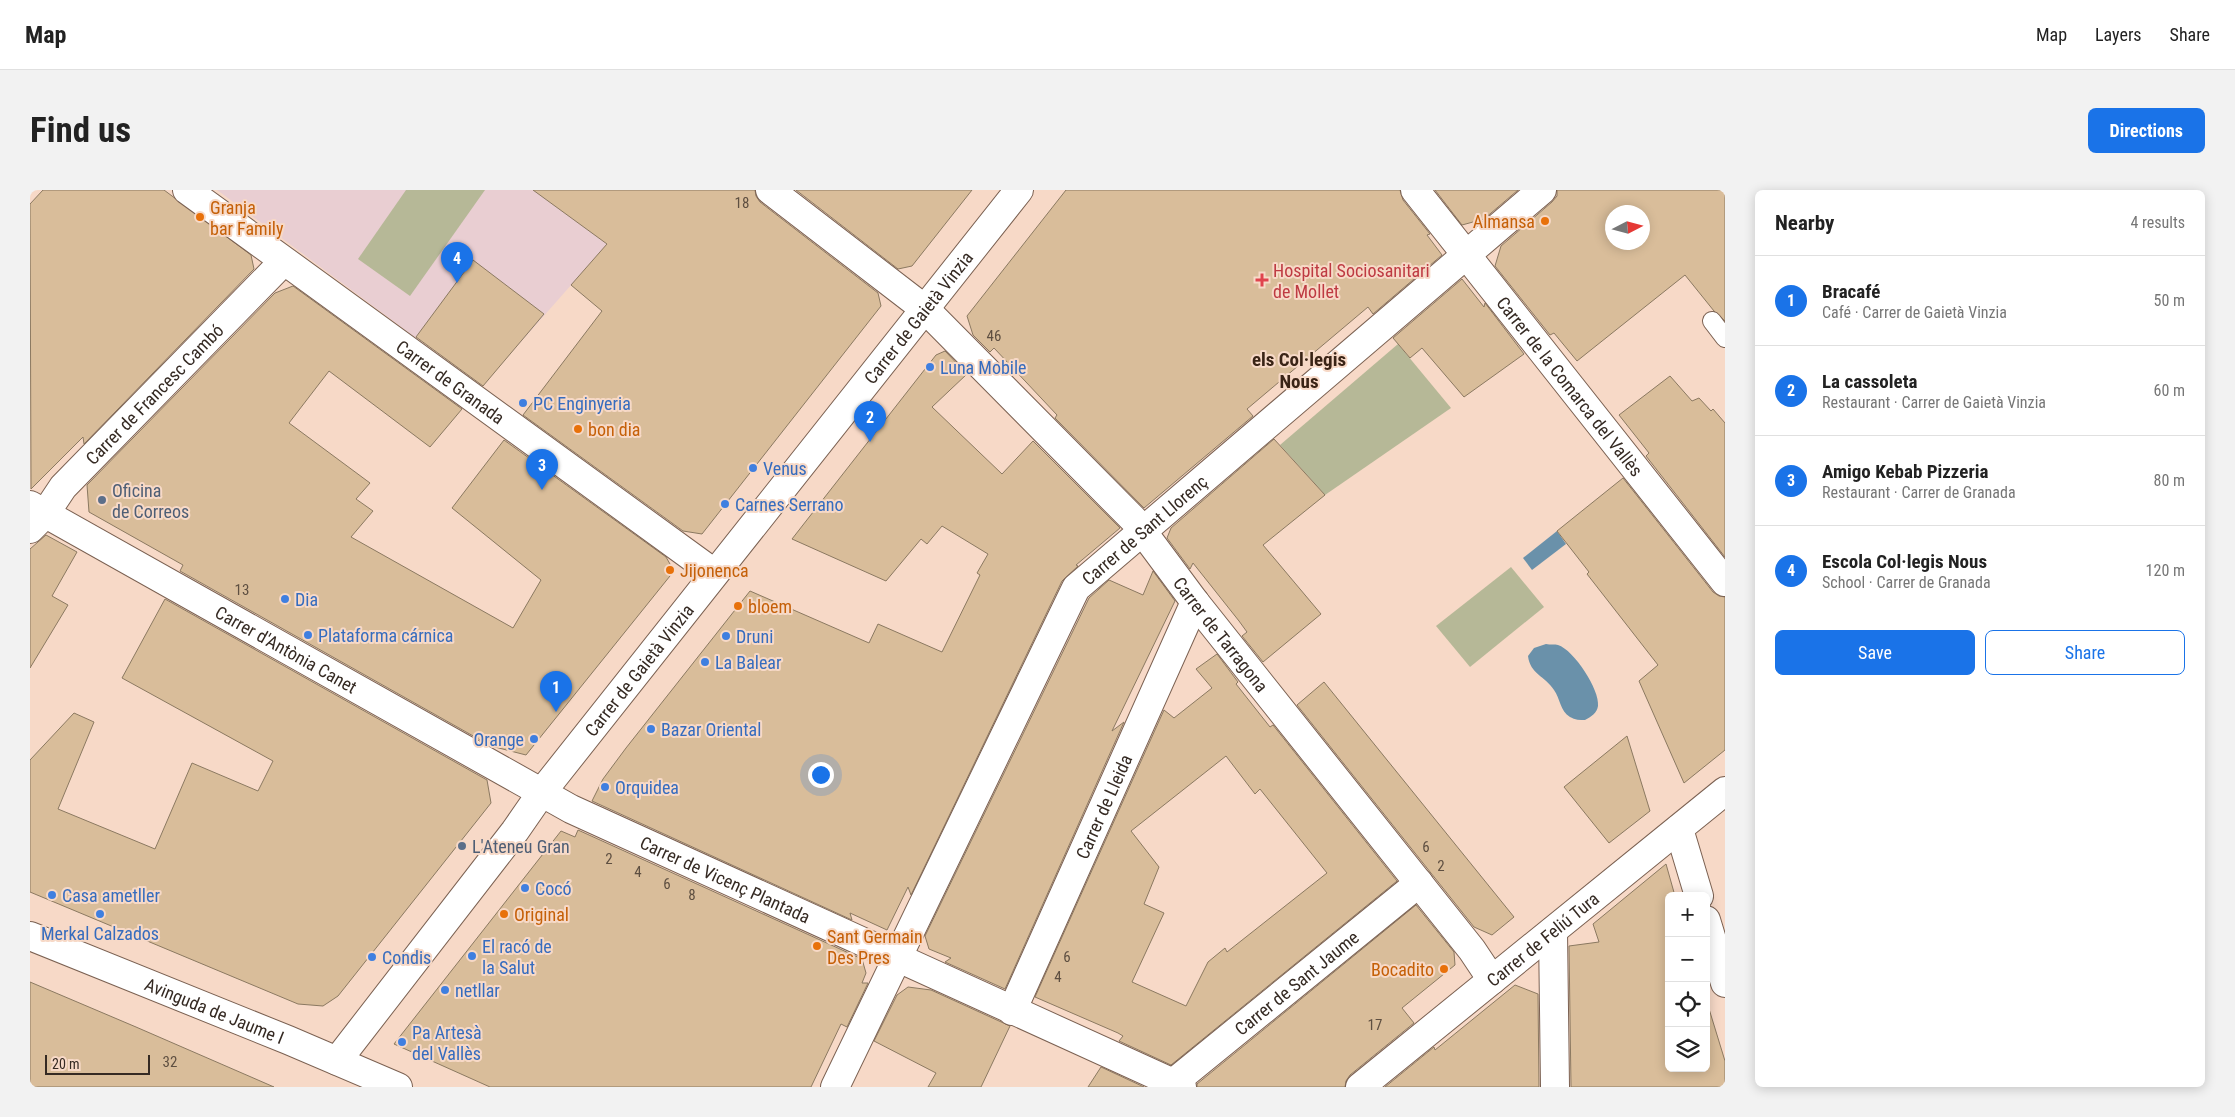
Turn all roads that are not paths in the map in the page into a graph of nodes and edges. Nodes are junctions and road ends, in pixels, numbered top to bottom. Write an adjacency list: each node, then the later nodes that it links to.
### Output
1 (187, 190): 7 (street, Carrer de Granada)
2 (770, 190): 8 (street, Carrer de Tarragona)
3 (1019, 190): 8 (street, Carrer de Gaietà Vinzia)
4 (1415, 190): 6 (street, Carrer de la Comarca del Vallès)
5 (1542, 190): 6 (street, Carrer de Sant Llorenç)
6 (1468, 255): 12 (street, Carrer de Sant Llorenç); 14 (street, Carrer de la Comarca del Vallès)
7 (283, 262): 11 (street, Carrer de Francesc Cambó); 13 (street, Carrer de Granada)
8 (926, 310): 12 (street, Carrer de Tarragona); 13 (street, Carrer de Gaietà Vinzia)
9 (1712, 321): 10 (lane)
10 (1725, 338)
11 (35, 516): 17 (street, Carrer d'Antònia Canet)
12 (1144, 531): 15 (street, Carrer de Tarragona); 24 (street, Carrer de Sant Llorenç)
13 (714, 573): 17 (street, Carrer de Gaietà Vinzia)
14 (1725, 582)
15 (1195, 602): 19 (street, Carrer de Tarragona); 27 (street, Carrer de Lleida)
16 (1725, 791): 18 (street, Carrer de Feliú Tura)
17 (542, 792): 24 (street, Carrer de Vicenç Plantada); 28 (street, Carrer de Gaietà Vinzia)
18 (1678, 829): 20 (street); 21 (street, Carrer de Feliú Tura)
19 (1419, 883): 25 (street, Carrer de Tarragona); 29 (street, Carrer de Sant Jaume)
20 (1698, 892)
21 (1553, 931): 25 (street, Carrer de Feliú Tura); 33 (street)
22 (1710, 933): 26 (street)
23 (30, 936): 28 (street, Avinguda de Jaume I)
24 (898, 959): 27 (street, Carrer de Vicenç Plantada); 31 (street, Carrer de Sant Llorenç)
25 (1492, 980): 32 (street, Carrer de Feliú Tura)
26 (1725, 983)
27 (1012, 1011): 29 (street, Carrer de Vicenç Plantada)
28 (337, 1061): 30 (street, Avinguda de Jaume I)
29 (1178, 1085)
30 (398, 1087)
31 (835, 1087)
32 (1360, 1087)
33 (1555, 1087)

